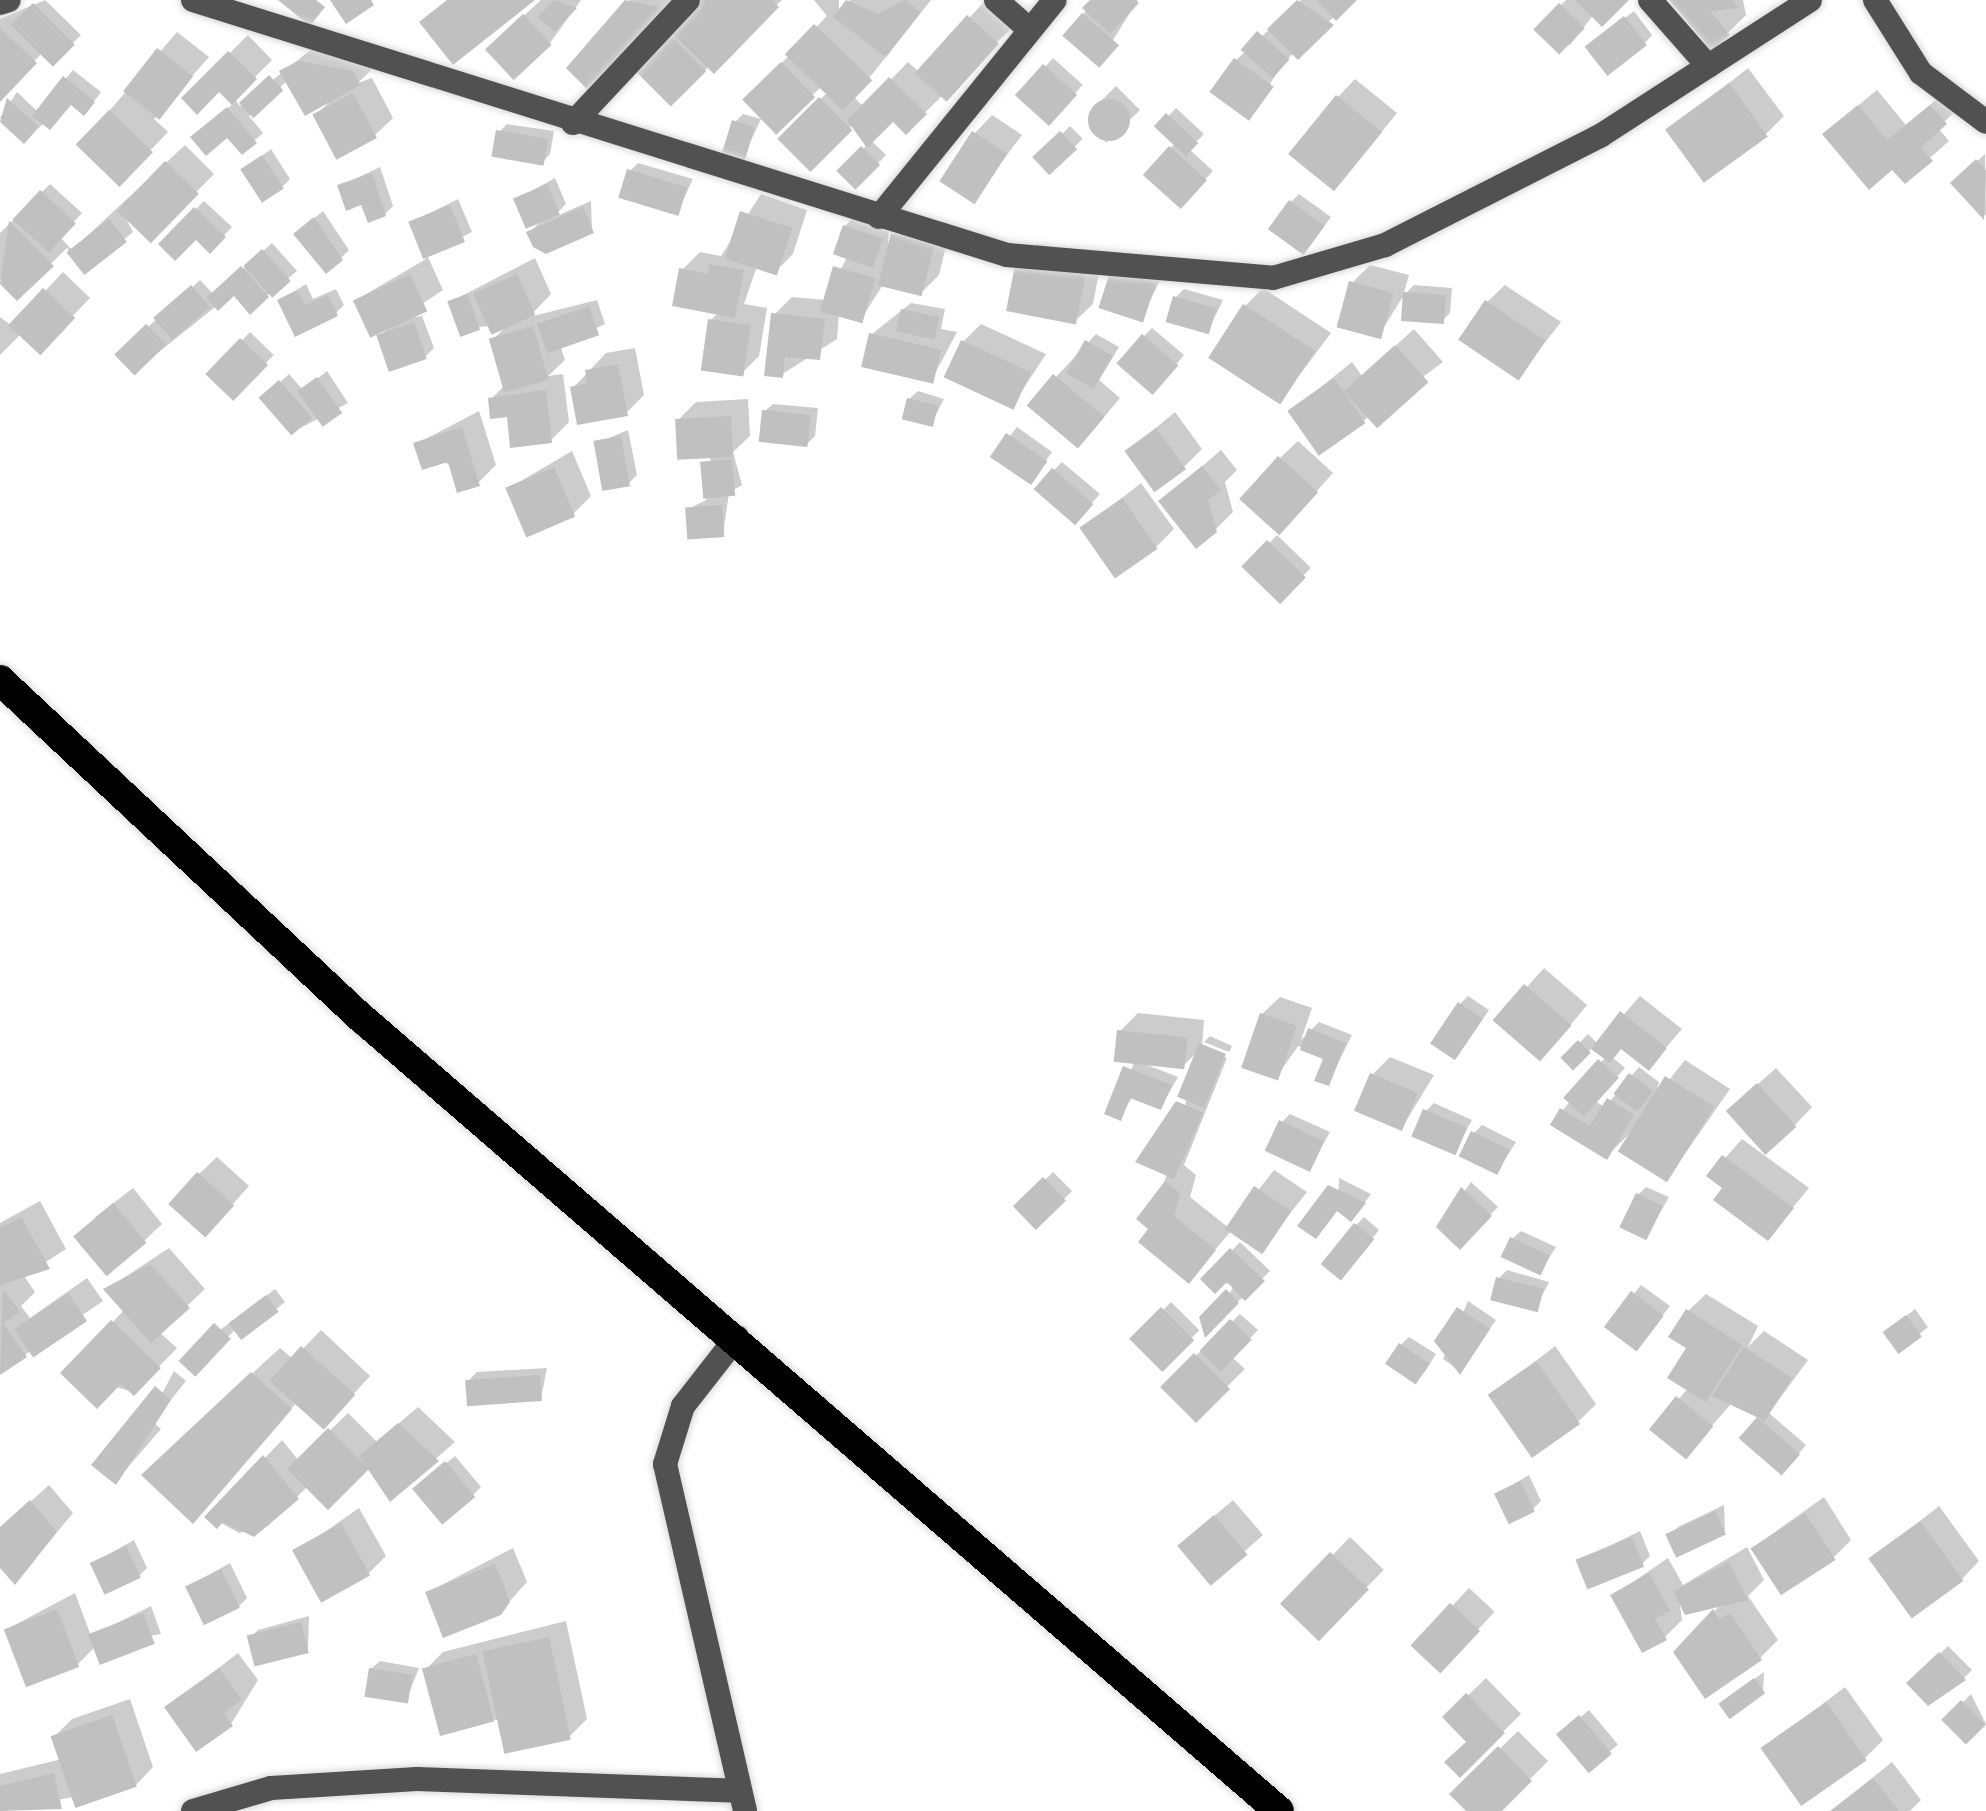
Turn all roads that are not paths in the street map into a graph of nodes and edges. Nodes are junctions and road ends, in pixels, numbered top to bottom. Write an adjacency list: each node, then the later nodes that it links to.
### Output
1 (9, 0): 9 (street)
2 (193, 0): 13 (street)
3 (688, 0): 13 (street)
4 (996, 0): 10 (street)
5 (1055, 0): 10 (street)
6 (1650, 0): 11 (street)
7 (1810, 0): 11 (street)
8 (1875, 0): 12 (street)
9 (0, 3)
10 (1030, 30): 14 (street)
11 (1708, 66): 14 (street)
12 (1986, 122)
13 (573, 123): 14 (street)
14 (878, 217)
15 (0, 680): 16 (main road)
16 (737, 1337): 17 (street); 19 (main road)
17 (741, 1801): 18 (street)
18 (193, 1811)
19 (1279, 1811)

